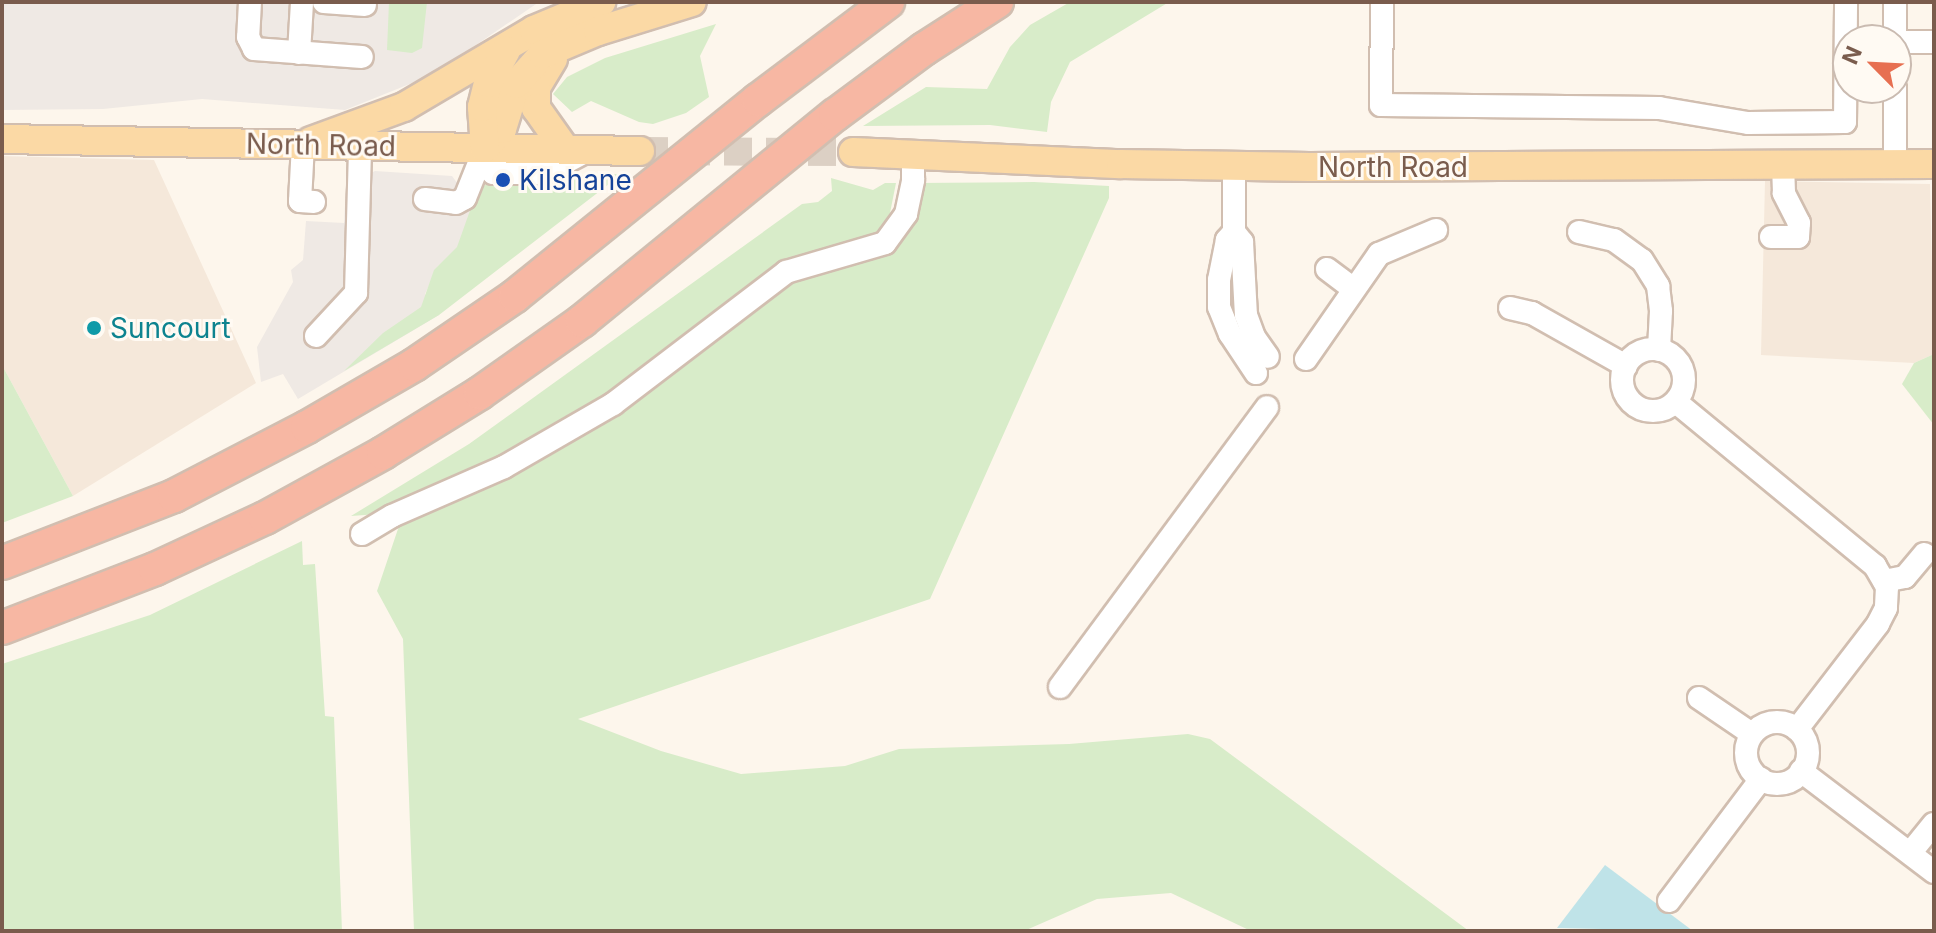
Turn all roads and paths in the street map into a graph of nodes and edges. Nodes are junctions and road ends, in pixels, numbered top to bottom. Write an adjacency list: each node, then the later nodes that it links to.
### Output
1 (250, 2): 17 (street)
2 (302, 2): 17 (street)
3 (324, 2): 11 (street)
4 (601, 2): 16 (main road)
5 (692, 2): 15 (main road)
6 (888, 2): 49 (highway)
7 (997, 2): 51 (highway)
8 (1382, 2): 9 (street)
9 (1846, 2)
10 (1895, 2): 12 (street)
11 (365, 5)
12 (1896, 24)
13 (1912, 41): 14 (street)
14 (1934, 42)
15 (567, 44): 23 (main road); 24 (main road)
16 (508, 48): 21 (main road); 23 (main road)
17 (299, 53): 18 (street)
18 (362, 57)
19 (1895, 104): 29 (street)
20 (2, 139): 21 (main road, North Road)
21 (303, 144): 22 (main road, North Road); 33 (street)
22 (360, 146): 23 (main road, North Road); 40 (street)
23 (485, 148): 24 (main road, North Road); 32 (street)
24 (578, 150): 25 (main road, North Road)
25 (640, 151)
26 (853, 152): 27 (main road, North Road)
27 (913, 154): 30 (main road, North Road); 47 (street)
28 (1934, 164): 29 (main road, North Road)
29 (1895, 165): 31 (main road, North Road)
30 (1234, 166): 31 (main road, North Road); 43 (street)
31 (1783, 167): 36 (street)
32 (425, 199)
33 (314, 202)
34 (1436, 230): 38 (street)
35 (1579, 232): 41 (street)
36 (1771, 237)
37 (1327, 269): 38 (street)
38 (1352, 288): 42 (street)
39 (1510, 308): 44 (street)
40 (316, 336)
41 (1659, 350): 44 (street); 45 (street)
42 (1306, 359)
43 (1262, 365)
44 (1626, 366): 45 (street)
45 (1676, 402): 50 (street)
46 (1267, 407): 52 (street)
47 (362, 534)
48 (1924, 554): 50 (street)
49 (2, 563)
50 (1884, 581): 54 (street)
51 (2, 628)
52 (1060, 687)
53 (1699, 698): 55 (street)
54 (1797, 729): 55 (street); 56 (street)
55 (1752, 734): 57 (street)
56 (1801, 771): 57 (street); 59 (street)
57 (1761, 779): 61 (street)
58 (1934, 824): 59 (street)
59 (1911, 852): 60 (street)
60 (1934, 872)
61 (1669, 901)

